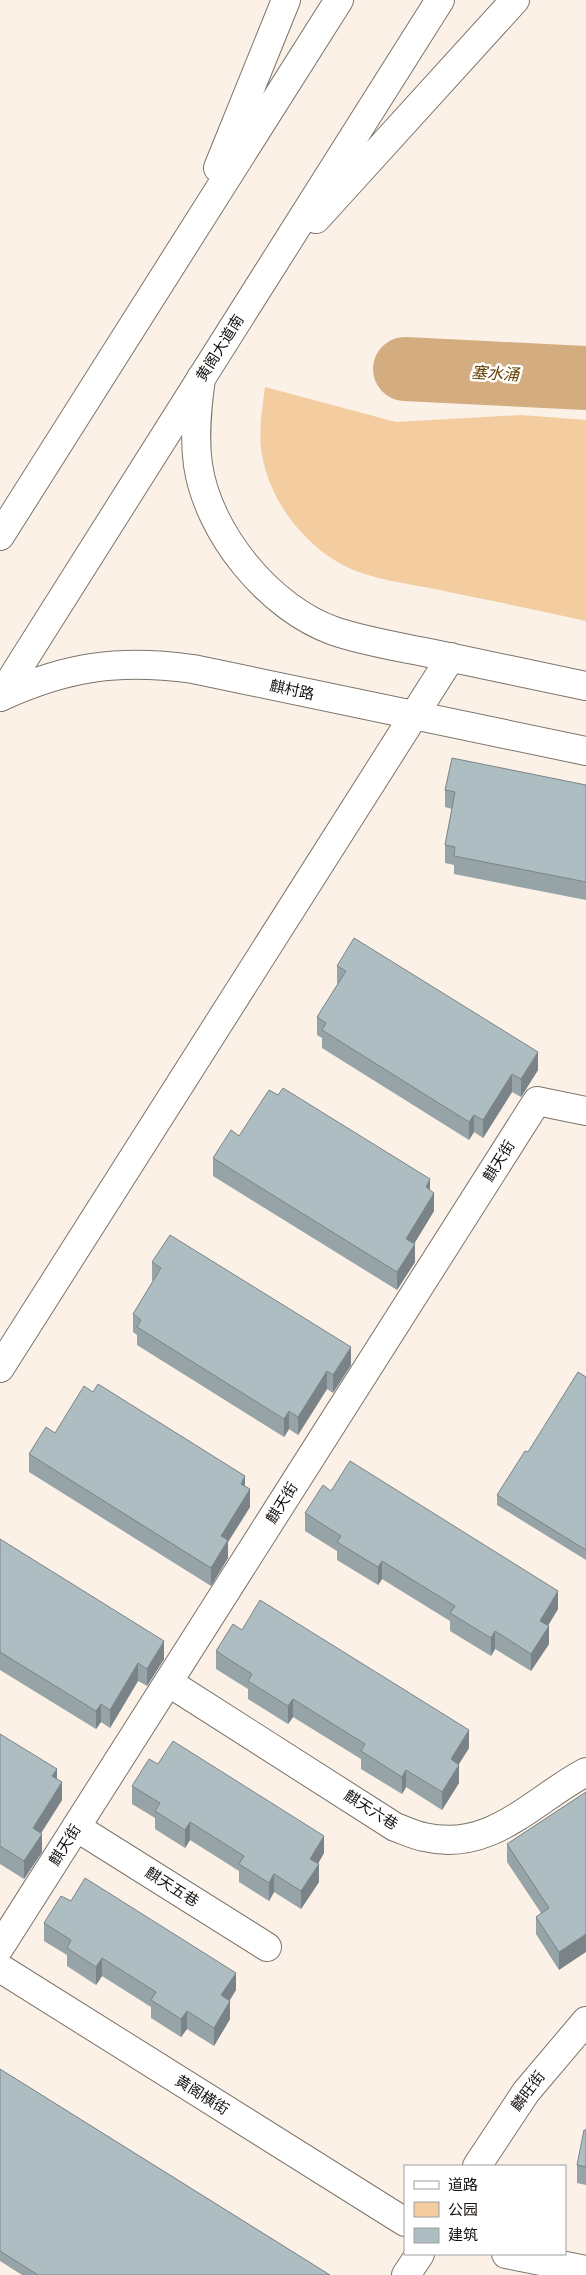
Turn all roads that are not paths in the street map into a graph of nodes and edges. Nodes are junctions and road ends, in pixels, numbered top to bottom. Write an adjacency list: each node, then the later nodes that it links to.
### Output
1 (286, 0): 5 (street)
2 (339, 0): 5 (street)
3 (440, 0): 6 (street, 黄阁大道南)
4 (515, 0): 6 (street)
5 (193, 231): 8 (street)
6 (267, 274): 7 (street, 黄阁大道南)
7 (201, 378): 9 (street); 11 (street, 黄阁大道南)
8 (0, 536)
9 (451, 658): 10 (street); 12 (street)
10 (586, 686)
11 (0, 697): 12 (street, 麒村路)
12 (414, 716): 13 (street, 麒村路); 15 (street)
13 (586, 751)
14 (586, 1111): 16 (street, 麒天街)
15 (0, 1368)
16 (168, 1682): 17 (street, 麒天六巷); 18 (street, 麒天街)
17 (586, 1772)
18 (76, 1827): 19 (street, 麒天街); 20 (street, 麒天五巷)
19 (0, 1947)
20 (267, 1947)
21 (0, 1968): 24 (street, 黄阁横街)
22 (586, 2021): 23 (street, 麟旺街)
23 (478, 2165)
24 (404, 2221)
25 (419, 2255): 28 (street)
26 (511, 2255): 27 (street)
27 (586, 2270)
28 (406, 2275)

